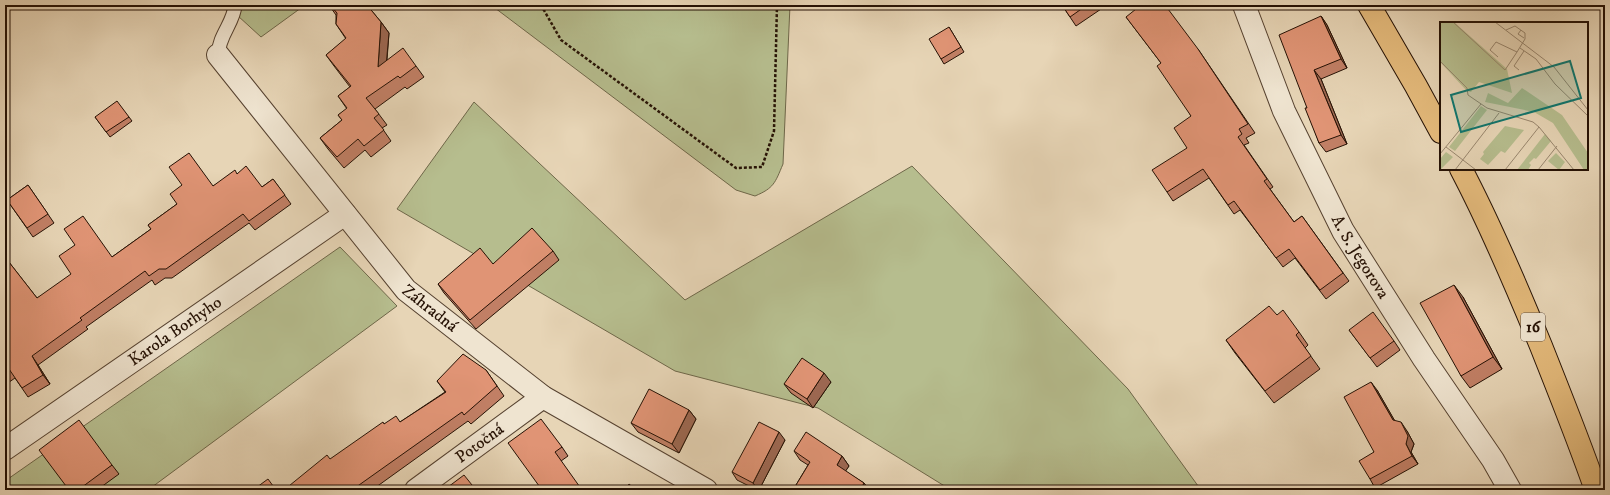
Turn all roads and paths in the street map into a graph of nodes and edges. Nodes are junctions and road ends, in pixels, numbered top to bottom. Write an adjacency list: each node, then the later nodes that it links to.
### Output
1 (234, 5): 6 (lane)
2 (541, 5): 3 (path)
3 (777, 5)
4 (1244, 5): 14 (street, A. S. Jegorova)
5 (1369, 5): 7 (main road)
6 (218, 55): 9 (street, Záhradná)
7 (1440, 130)
8 (1462, 170): 15 (main road, 16)
9 (345, 214): 10 (street, Záhradná); 11 (street, Karola Borhyho)
10 (543, 397): 12 (street, Potočná); 13 (street, Záhradná)
11 (5, 449)
12 (416, 490)
13 (706, 490)
14 (1510, 490)
15 (1596, 490)

